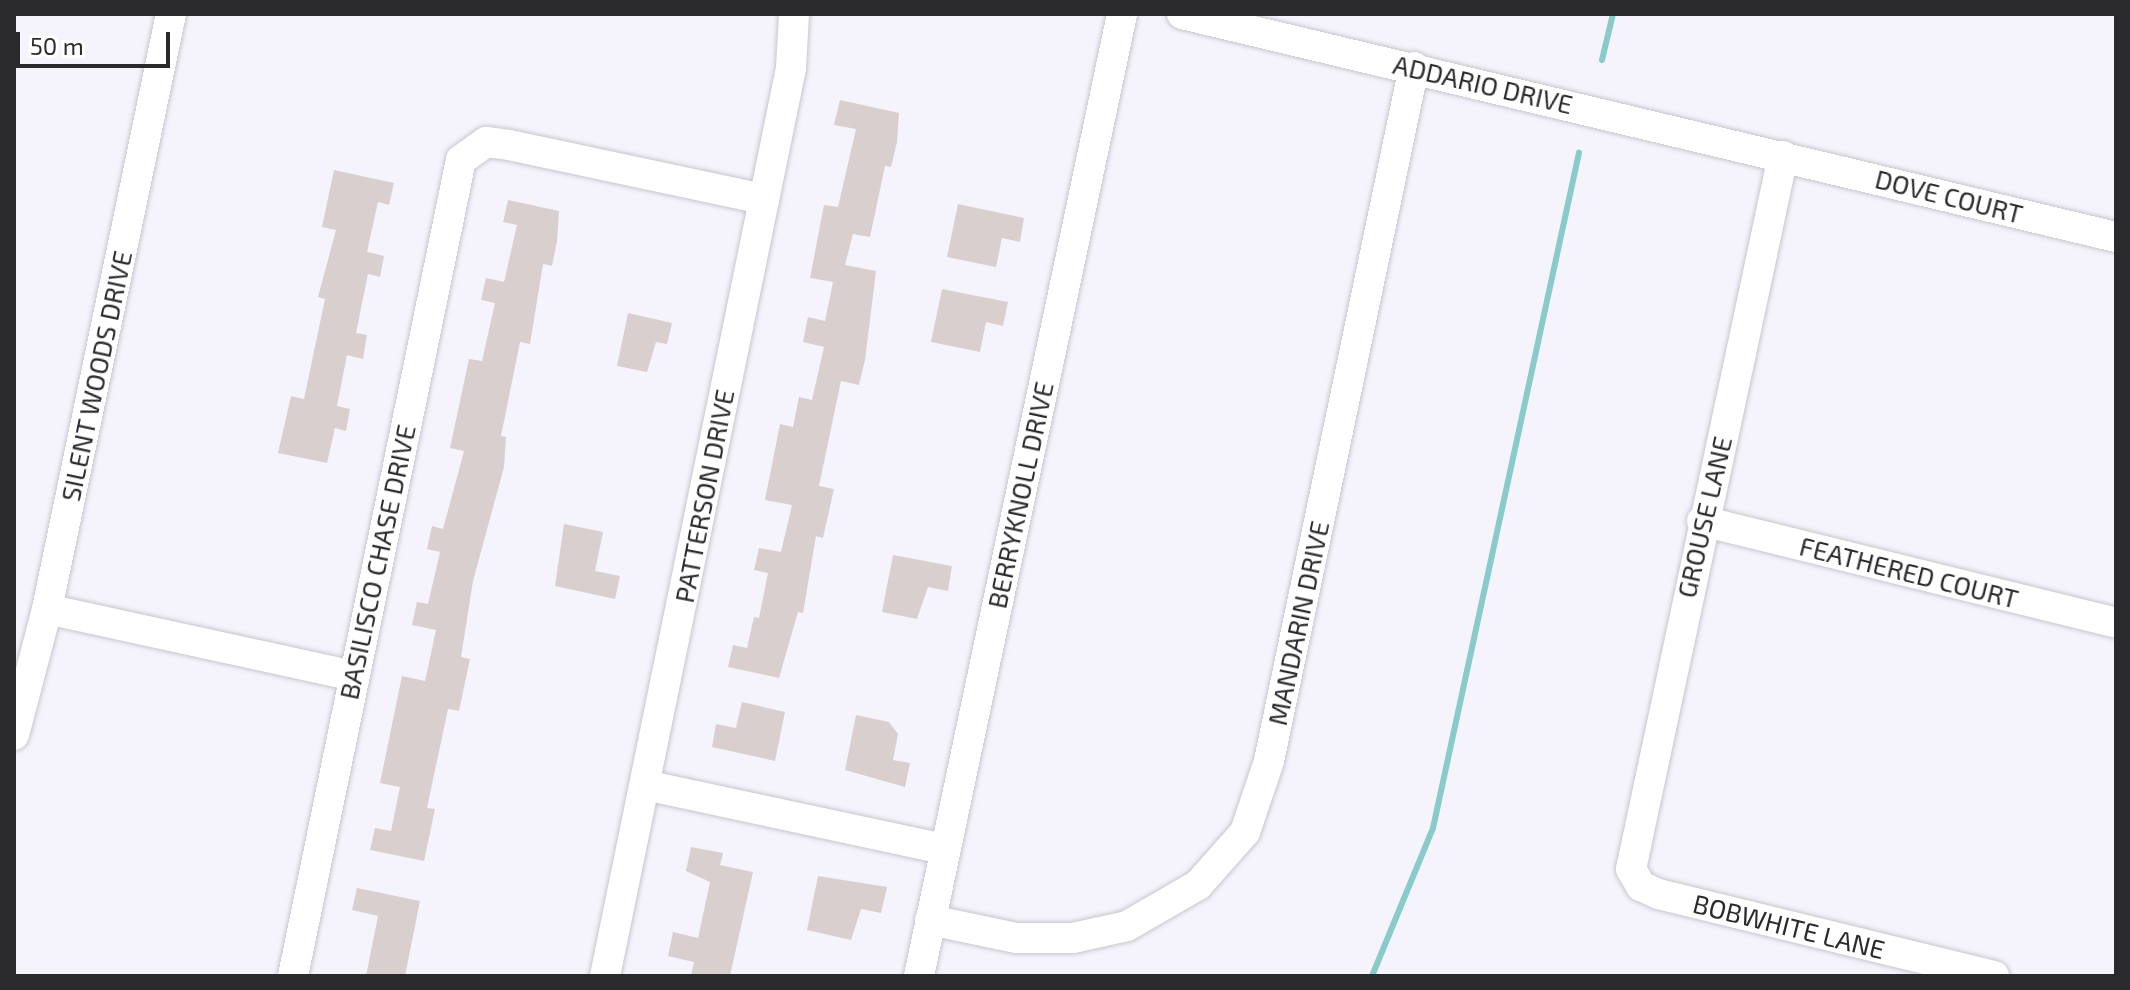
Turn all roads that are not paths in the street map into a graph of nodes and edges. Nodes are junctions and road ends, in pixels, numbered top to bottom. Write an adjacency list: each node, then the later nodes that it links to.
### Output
1 (171, 14): 10 (street, SILENT WOODS DRIVE)
2 (794, 14): 7 (street, PATTERSON DRIVE)
3 (1122, 14): 15 (street, BERRYKNOLL DRIVE)
4 (1182, 14): 5 (street, ADDARIO DRIVE)
5 (1414, 67): 6 (street, ADDARIO DRIVE); 17 (street, MANDARIN DRIVE)
6 (1783, 156): 8 (street, DOVE COURT); 9 (street, GROUSE LANE)
7 (764, 199): 12 (street, BASILISCO CHASE DRIVE); 14 (street, PATTERSON DRIVE)
8 (2116, 237)
9 (1702, 521): 11 (street, FEATHERED COURT); 16 (street, GROUSE LANE)
10 (47, 609): 12 (street); 13 (street, SILENT WOODS DRIVE)
11 (2116, 623)
12 (354, 676): 18 (street, BASILISCO CHASE DRIVE)
13 (14, 735)
14 (645, 785): 15 (street); 19 (street, PATTERSON DRIVE)
15 (944, 849): 17 (street, BERRYKNOLL DRIVE)
16 (1634, 878): 21 (street, BOBWHITE LANE)
17 (930, 920): 20 (street, BERRYKNOLL DRIVE)
18 (293, 976)
19 (605, 976)
20 (919, 976)
21 (1994, 976)

